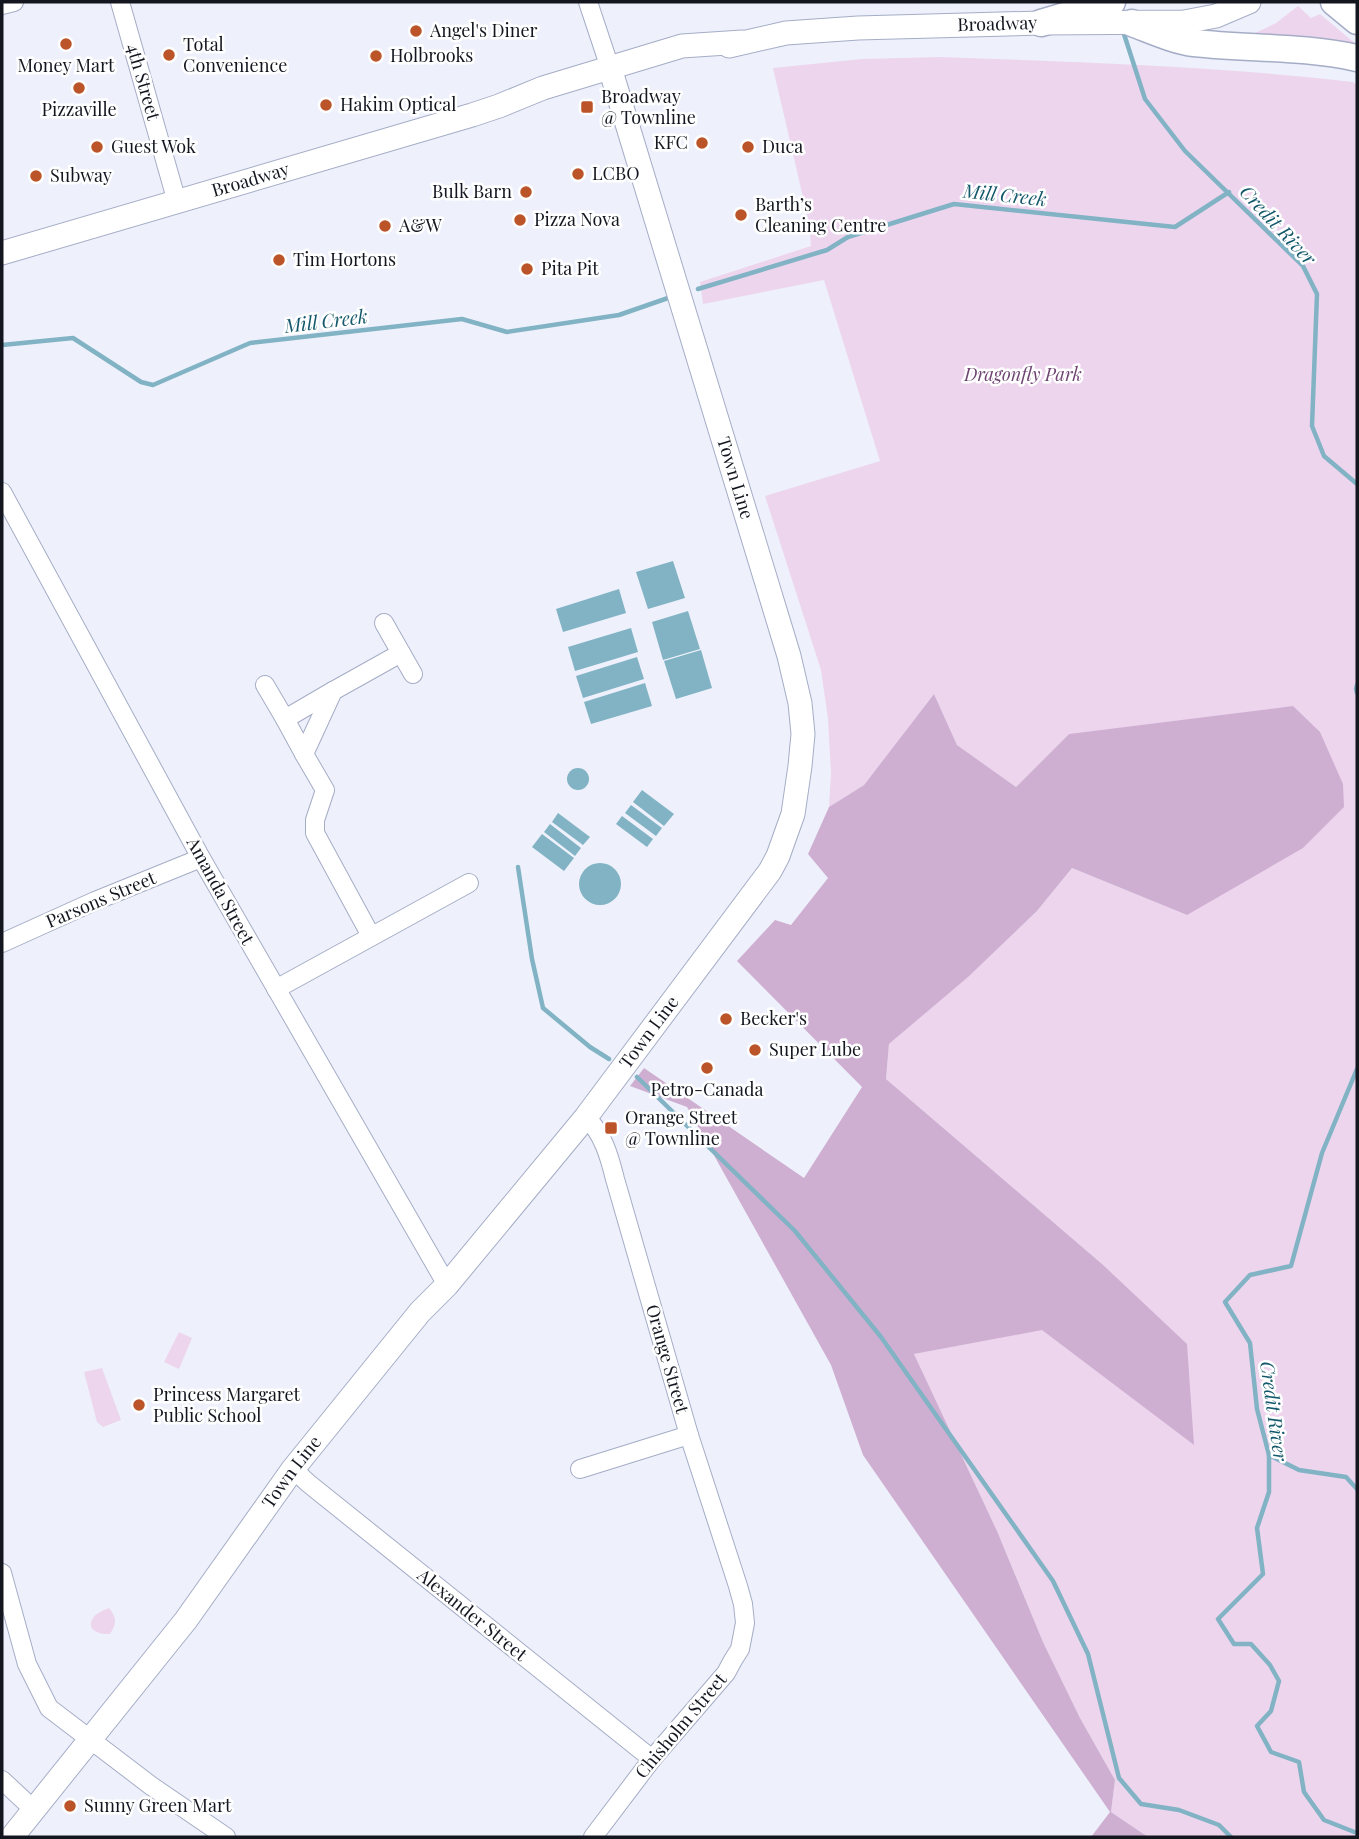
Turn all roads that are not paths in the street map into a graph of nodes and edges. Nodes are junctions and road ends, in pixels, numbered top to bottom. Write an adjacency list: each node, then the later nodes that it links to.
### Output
1 (14, 2): 6 (street)
2 (120, 2): 12 (street, 4th Street)
3 (588, 2): 11 (street)
4 (1249, 2): 7 (main road)
5 (1334, 2): 8 (highway)
6 (2, 5)
7 (1113, 13): 9 (highway); 10 (highway)
8 (1357, 22)
9 (1041, 23): 11 (main road, Broadway)
10 (1357, 58)
11 (612, 73): 12 (main road, Broadway); 27 (main road, Town Line)
12 (177, 202): 13 (main road, Broadway)
13 (2, 253)
14 (2, 492): 22 (street, Amanda Street)
15 (384, 623): 16 (street)
16 (401, 653): 17 (street); 19 (street)
17 (413, 674)
18 (265, 685): 20 (street)
19 (333, 691): 20 (street); 21 (street)
20 (285, 719): 21 (street)
21 (304, 754): 24 (street)
22 (201, 858): 25 (street, Parsons Street); 26 (street, Amanda Street)
23 (469, 883): 24 (street)
24 (371, 936): 26 (street)
25 (2, 943)
26 (275, 989): 28 (street, Amanda Street)
27 (586, 1117): 28 (main road, Town Line); 29 (street, Orange Street)
28 (447, 1285): 30 (main road, Town Line)
29 (690, 1436): 31 (street); 33 (street, Orange Street)
30 (293, 1469): 34 (main road, Town Line); 35 (street, Alexander Street)
31 (580, 1469)
32 (2, 1573): 34 (street)
33 (743, 1604): 35 (street, Chisholm Street)
34 (89, 1740): 37 (main road, Town Line); 39 (street)
35 (652, 1759): 40 (street, Chisholm Street)
36 (2, 1780): 37 (street)
37 (33, 1809): 38 (main road, Town Line)
38 (12, 1837)
39 (226, 1837)
40 (593, 1837)

